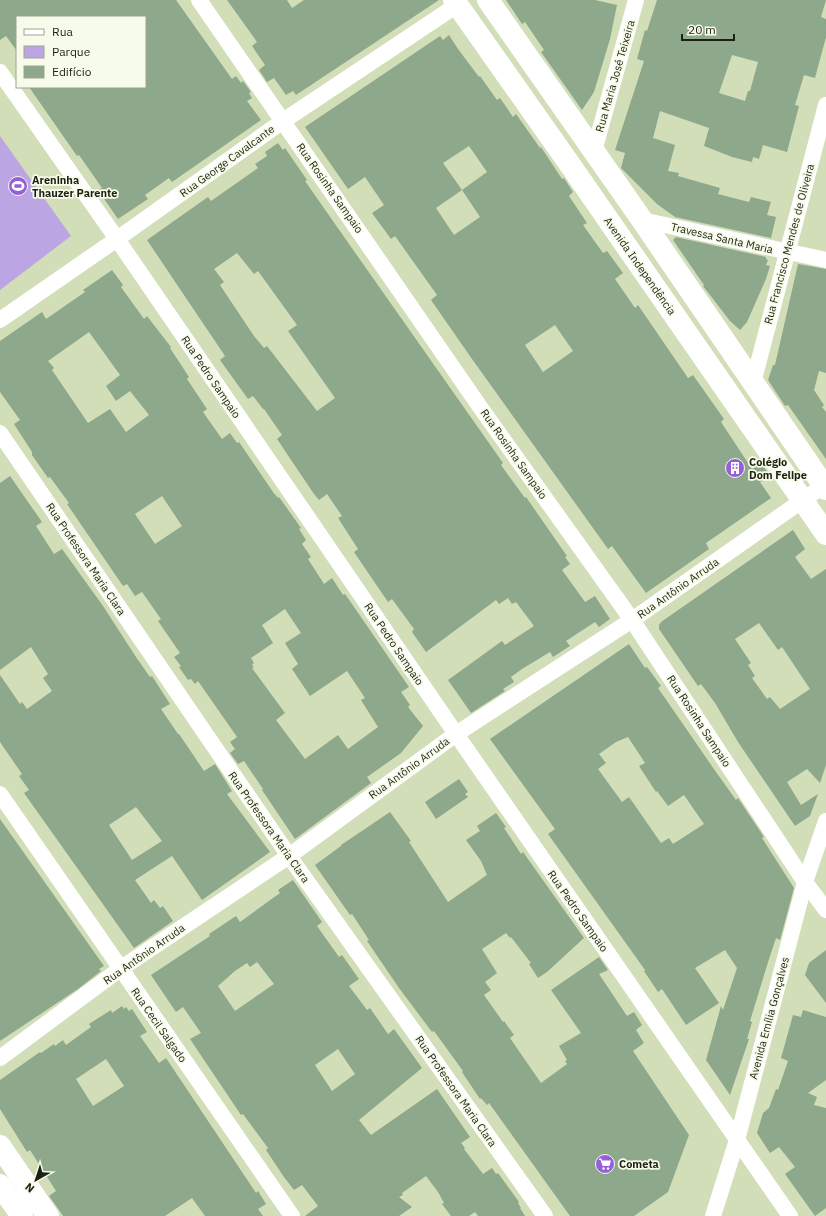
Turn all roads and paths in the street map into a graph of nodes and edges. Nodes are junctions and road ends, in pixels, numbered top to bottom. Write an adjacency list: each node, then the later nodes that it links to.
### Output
1 (199, 0): 7 (street, Rua Rosinha Sampaio)
2 (488, 0): 8 (main road)
3 (636, 0): 8 (street, Rua Maria José Teixeira)
4 (456, 3): 7 (street, Rua George Cavalcante); 17 (main road, Avenida Independência)
5 (0, 72): 10 (street, Rua Pedro Sampaio)
6 (826, 105): 11 (street, Rua Francisco Mendes de Oliveira)
7 (283, 121): 10 (street, Rua George Cavalcante); 19 (street, Rua Rosinha Sampaio)
8 (594, 152): 9 (main road)
9 (642, 220): 11 (street, Travessa Santa Maria); 14 (main road)
10 (117, 239): 13 (street, Rua George Cavalcante); 20 (street, Rua Pedro Sampaio)
11 (787, 252): 12 (street, Travessa Santa Maria); 14 (street, Rua Francisco Mendes de Oliveira)
12 (826, 260)
13 (0, 320)
14 (753, 383): 16 (main road)
15 (0, 433): 23 (street, Rua Professora Maria Clara)
16 (825, 488): 17 (street, Rua Antônio Arruda)
17 (802, 501): 18 (main road, Avenida Independência); 19 (street, Rua Antônio Arruda)
18 (826, 534)
19 (632, 620): 20 (street, Rua Antônio Arruda); 24 (street, Rua Rosinha Sampaio)
20 (456, 734): 23 (street, Rua Antônio Arruda); 28 (street, Rua Pedro Sampaio)
21 (0, 794): 26 (street, Rua Cecil Salgado)
22 (826, 821): 24 (street, Avenida Emília Gonçalves)
23 (289, 856): 26 (street, Rua Antônio Arruda); 34 (street, Rua Professora Maria Clara)
24 (805, 882): 25 (street, Rua Rosinha Sampaio); 28 (street, Avenida Emília Gonçalves)
25 (826, 910)
26 (120, 969): 27 (street, Rua Antônio Arruda); 33 (street, Rua Cecil Salgado)
27 (0, 1058)
28 (737, 1140): 35 (street, Avenida Emília Gonçalves); 36 (street, Rua Pedro Sampaio)
29 (0, 1146): 32 (main road)
30 (0, 1185): 31 (main road)
31 (22, 1216)
32 (48, 1216)
33 (292, 1216)
34 (545, 1216)
35 (714, 1216)
36 (790, 1216)

